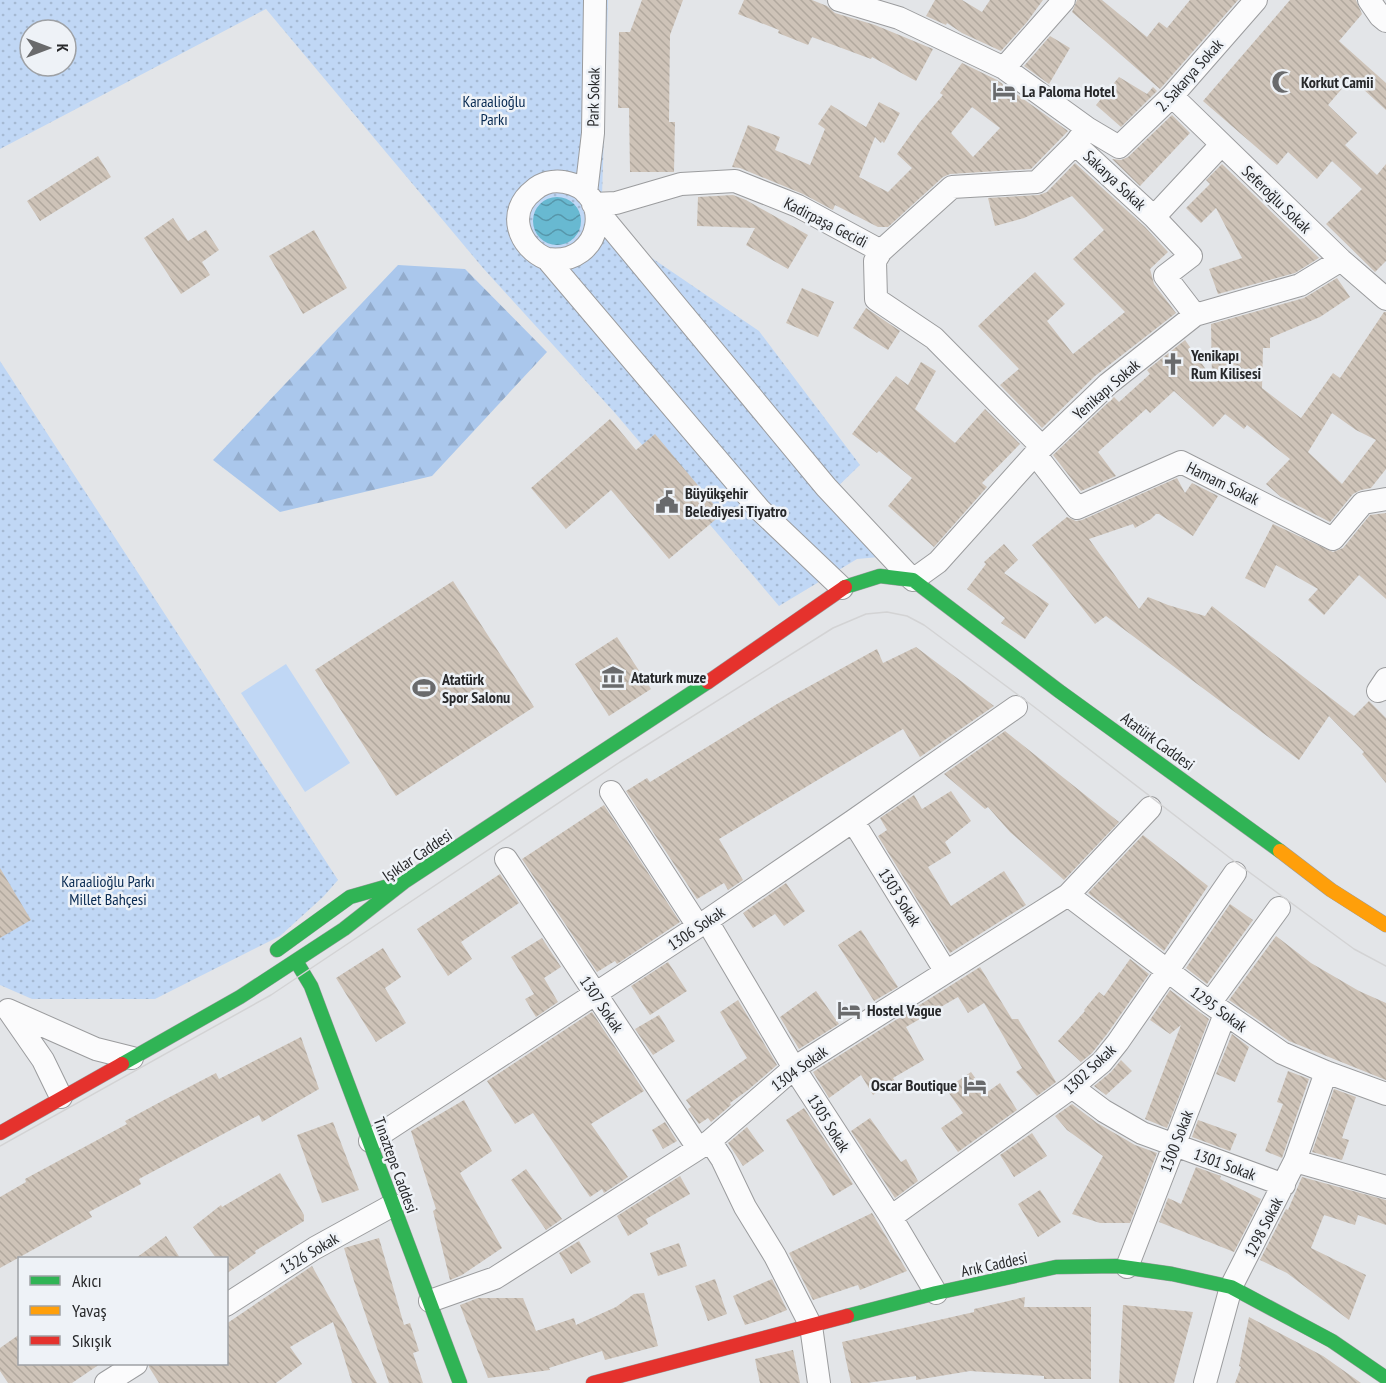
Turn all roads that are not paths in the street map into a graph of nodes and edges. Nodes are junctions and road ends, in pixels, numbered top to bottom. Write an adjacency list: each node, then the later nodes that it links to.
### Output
1 (595, 0): 11 (street, Park Sokak)
2 (839, 0): 7 (street)
3 (1064, 0): 7 (street)
4 (1256, 0): 8 (street, 2. Sakarya Sokak)
5 (1369, 0): 6 (street)
6 (1386, 21)
7 (1005, 68): 9 (street)
8 (1172, 96): 9 (street, 2. Sakarya Sokak); 10 (street, Seferoğlu Sokak)
9 (1081, 136): 12 (street, Sakarya Sokak); 13 (street, Kadirpaşa Gecidi)
10 (1221, 145): 12 (street); 15 (street, Seferoğlu Sokak)
11 (591, 202): 13 (street, Kadirpaşa Gecidi); 14 (street); 14 (street); 20 (street)
12 (1154, 217): 17 (street, Sakarya Sokak)
13 (881, 251): 18 (street)
14 (547, 259): 21 (street)
15 (1341, 260): 16 (street, Seferoğlu Sokak); 17 (street, Yenikapı Sokak)
16 (1384, 294)
17 (1195, 315): 18 (street, Yenikapı Sokak)
18 (1039, 450): 19 (street, Hamam Sokak); 20 (street, Yenikapı Sokak)
19 (1386, 499)
20 (913, 580): 21 (street, Işıklar Caddesi); 34 (street, Atatürk Caddesi)
21 (842, 588): 30 (street, Işıklar Caddesi)
22 (1386, 679): 23 (street)
23 (1386, 688)
24 (1016, 707): 27 (street, 1306 Sokak)
25 (611, 792): 33 (street, 1305 Sokak)
26 (1150, 808): 31 (street, 1304 Sokak)
27 (853, 822): 33 (street, 1306 Sokak); 37 (street, 1303 Sokak)
28 (506, 859): 38 (street, 1307 Sokak)
29 (1235, 873): 36 (street, 1302 Sokak)
30 (404, 882): 35 (street, Işıklar Caddesi); 39 (street)
31 (1068, 895): 36 (street, 1295 Sokak); 37 (street, 1304 Sokak)
32 (1279, 908): 41 (street, 1300 Sokak)
33 (703, 924): 38 (street, 1306 Sokak); 43 (street, 1305 Sokak)
34 (1386, 925)
35 (296, 961): 39 (street, Işıklar Caddesi); 49 (street, Tınaztepe Caddesi)
36 (1168, 970): 41 (street, 1295 Sokak); 45 (street, 1302 Sokak)
37 (946, 972): 43 (street, 1304 Sokak)
38 (596, 994): 49 (street, 1306 Sokak); 50 (street, 1307 Sokak)
39 (240, 997): 42 (street, Işıklar Caddesi)
40 (4, 1008): 42 (street); 47 (street)
41 (1217, 1009): 44 (street, 1295 Sokak); 51 (street, 1300 Sokak)
42 (132, 1058): 47 (street, Işıklar Caddesi)
43 (794, 1068): 50 (street, 1304 Sokak); 56 (street, 1305 Sokak)
44 (1326, 1072): 46 (street, 1295 Sokak); 52 (street, 1298 Sokak)
45 (1072, 1087): 51 (street, 1301 Sokak); 56 (street, 1302 Sokak)
46 (1386, 1094)
47 (61, 1097): 48 (street, Işıklar Caddesi)
48 (0, 1132)
49 (370, 1141): 55 (street, Tınaztepe Caddesi)
50 (704, 1145): 60 (street, 1304 Sokak); 62 (street, 1307 Sokak)
51 (1174, 1146): 53 (street, 1301 Sokak); 57 (street, 1300 Sokak)
52 (1296, 1161): 53 (street, 1298 Sokak); 54 (street)
53 (1284, 1185): 58 (street, 1298 Sokak)
54 (1386, 1187)
55 (393, 1205): 60 (street, Tınaztepe Caddesi); 61 (street, 1326 Sokak)
56 (891, 1216): 59 (street, 1305 Sokak)
57 (1127, 1268): 58 (street, Arık Caddesi); 59 (street, Arık Caddesi)
58 (1231, 1287): 64 (street, Arık Caddesi); 69 (street, 1298 Sokak)
59 (936, 1293): 62 (street, Arık Caddesi)
60 (430, 1301): 66 (street, Tınaztepe Caddesi)
61 (228, 1304)
62 (811, 1326): 67 (street, Arık Caddesi); 68 (street, 1307 Sokak)
63 (134, 1365): 65 (street)
64 (1386, 1378)
65 (106, 1383)
66 (460, 1383)
67 (593, 1383)
68 (819, 1383)
69 (1205, 1383)

